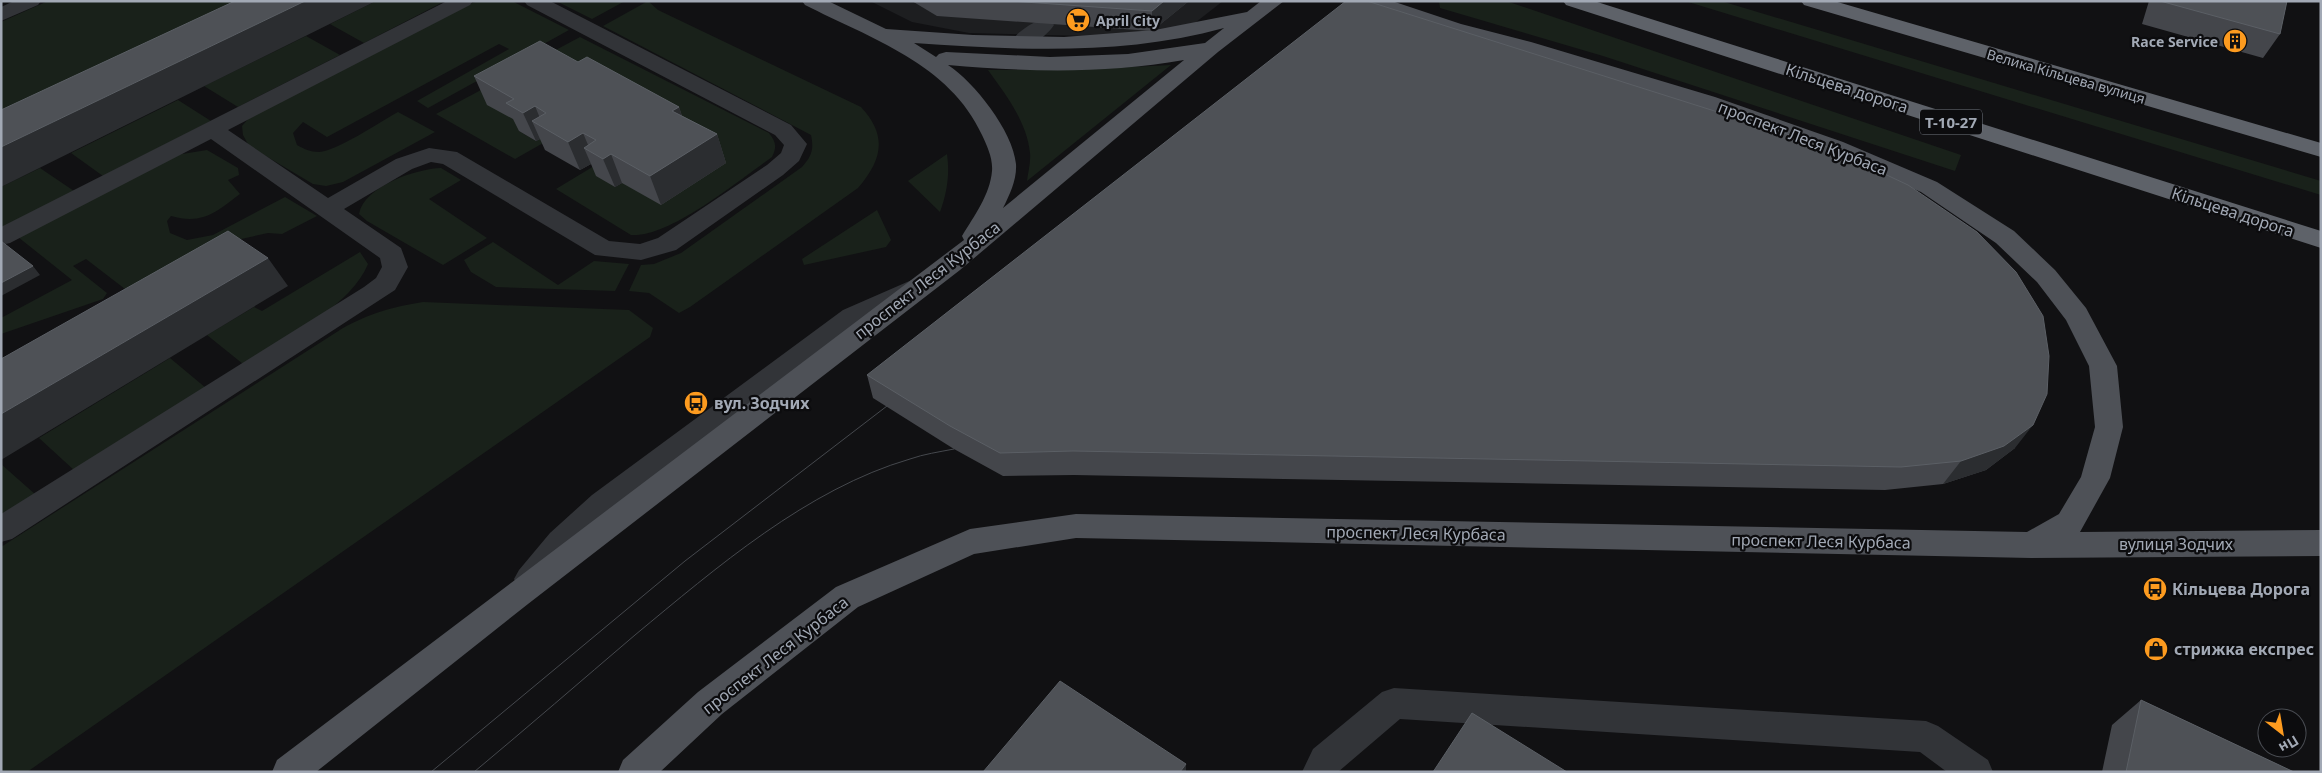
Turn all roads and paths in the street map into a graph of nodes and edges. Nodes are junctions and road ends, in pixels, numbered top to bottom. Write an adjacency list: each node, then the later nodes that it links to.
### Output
1 (32, 1): 9 (lane)
2 (463, 1): 15 (lane)
3 (534, 1): 17 (lane)
4 (812, 1): 11 (main road)
5 (1372, 1): 23 (main road, проспект Леся Курбаса)
6 (1811, 1): 16 (highway, Велика Кільцева вулиця)
7 (1578, 3): 19 (highway, Кільцева дорога / Т-10-27)
8 (1268, 6): 12 (main road); 13 (main road, проспект Леся Курбаса)
9 (1, 15)
10 (1044, 25): 12 (lane)
11 (883, 36): 12 (main road); 14 (main road)
12 (1021, 42)
13 (1211, 48): 14 (main road); 20 (main road, проспект Леся Курбаса)
14 (913, 52): 20 (main road)
15 (212, 130): 17 (lane); 18 (lane)
16 (2321, 150)
17 (327, 208): 21 (lane)
18 (1, 237)
19 (2321, 240)
20 (951, 264): 24 (main road, проспект Леся Курбаса)
21 (1, 530)
22 (2321, 543): 23 (main road, вулиця Зодчих)
23 (2031, 545): 25 (main road, проспект Леся Курбаса)
24 (289, 772)
25 (635, 772)
26 (1319, 772): 27 (lane)
27 (1976, 772)

